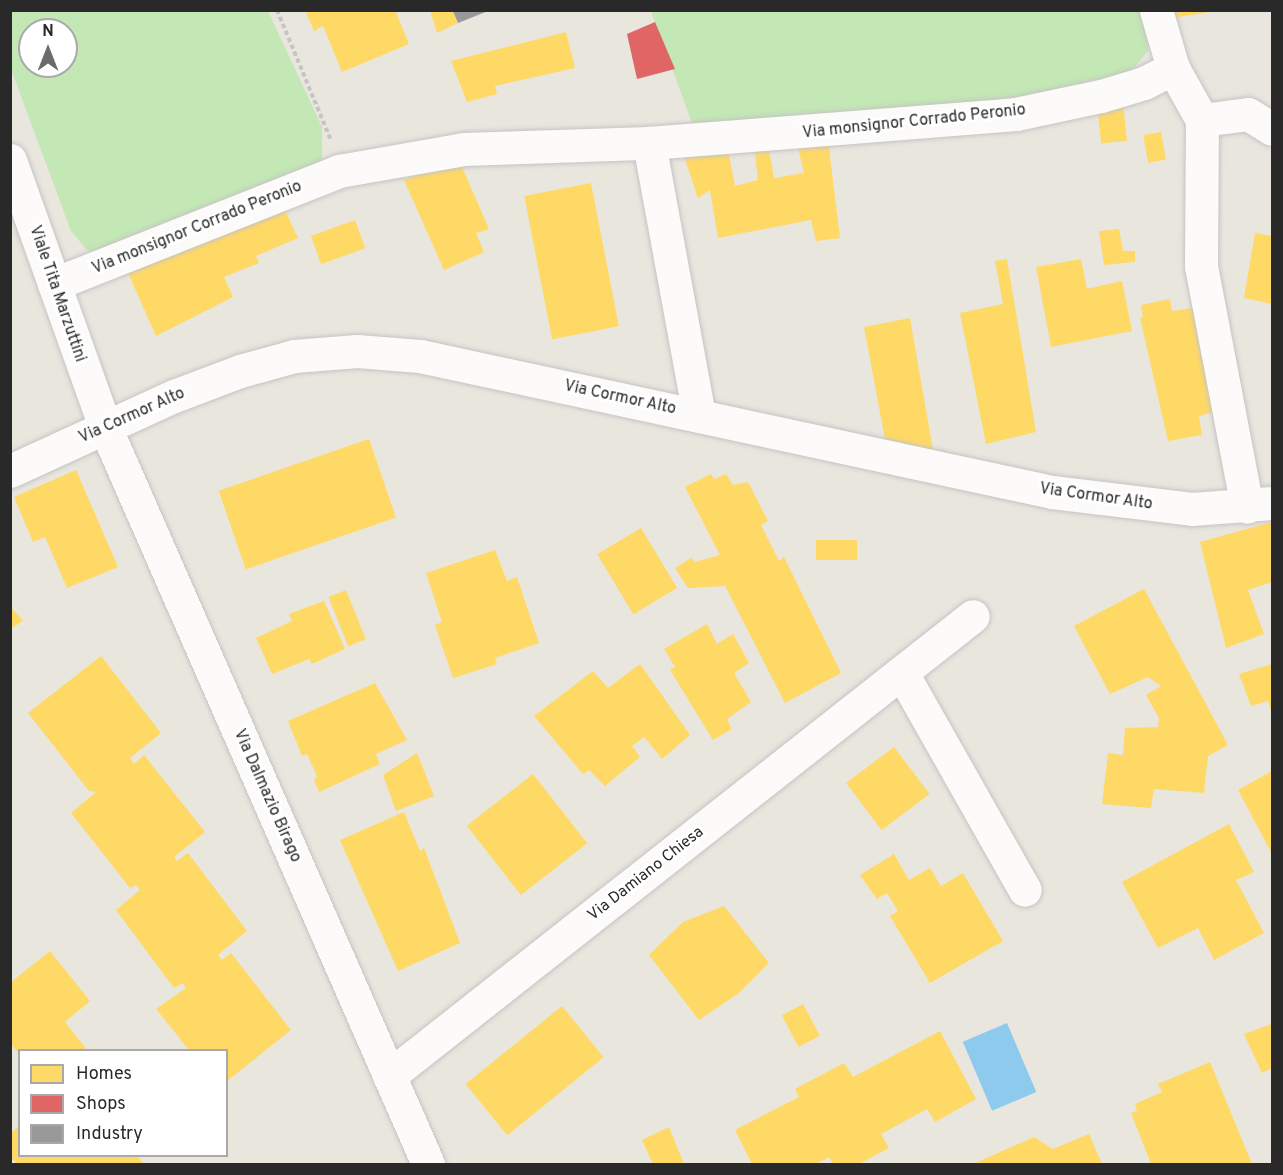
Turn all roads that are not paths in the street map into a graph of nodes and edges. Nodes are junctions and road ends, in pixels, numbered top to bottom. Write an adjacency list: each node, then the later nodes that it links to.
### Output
1 (1156, 10): 2 (street, Via Cormor Alto)
2 (1173, 68): 3 (street, Via Cormor Alto); 5 (street, Via monsignor Corrado Peronio)
3 (1202, 120): 4 (street); 11 (street, Via Cormor Alto)
4 (1272, 129)
5 (649, 144): 7 (street, Via monsignor Corrado Peronio); 8 (street)
6 (10, 160): 7 (street, Viale Tita Marzuttini)
7 (54, 285): 9 (street, Viale Tita Marzuttini)
8 (699, 415): 9 (street, Via Cormor Alto); 11 (street, Via Cormor Alto)
9 (105, 427): 10 (street, Via Cormor Alto); 15 (street, Via Dalmazio Birago)
10 (10, 471)
11 (1260, 505)
12 (974, 616): 13 (street, Via Damiano Chiesa)
13 (902, 673): 14 (street); 15 (street, Via Damiano Chiesa)
14 (1025, 890)
15 (389, 1076): 16 (street, Via Dalmazio Birago)
16 (429, 1164)

